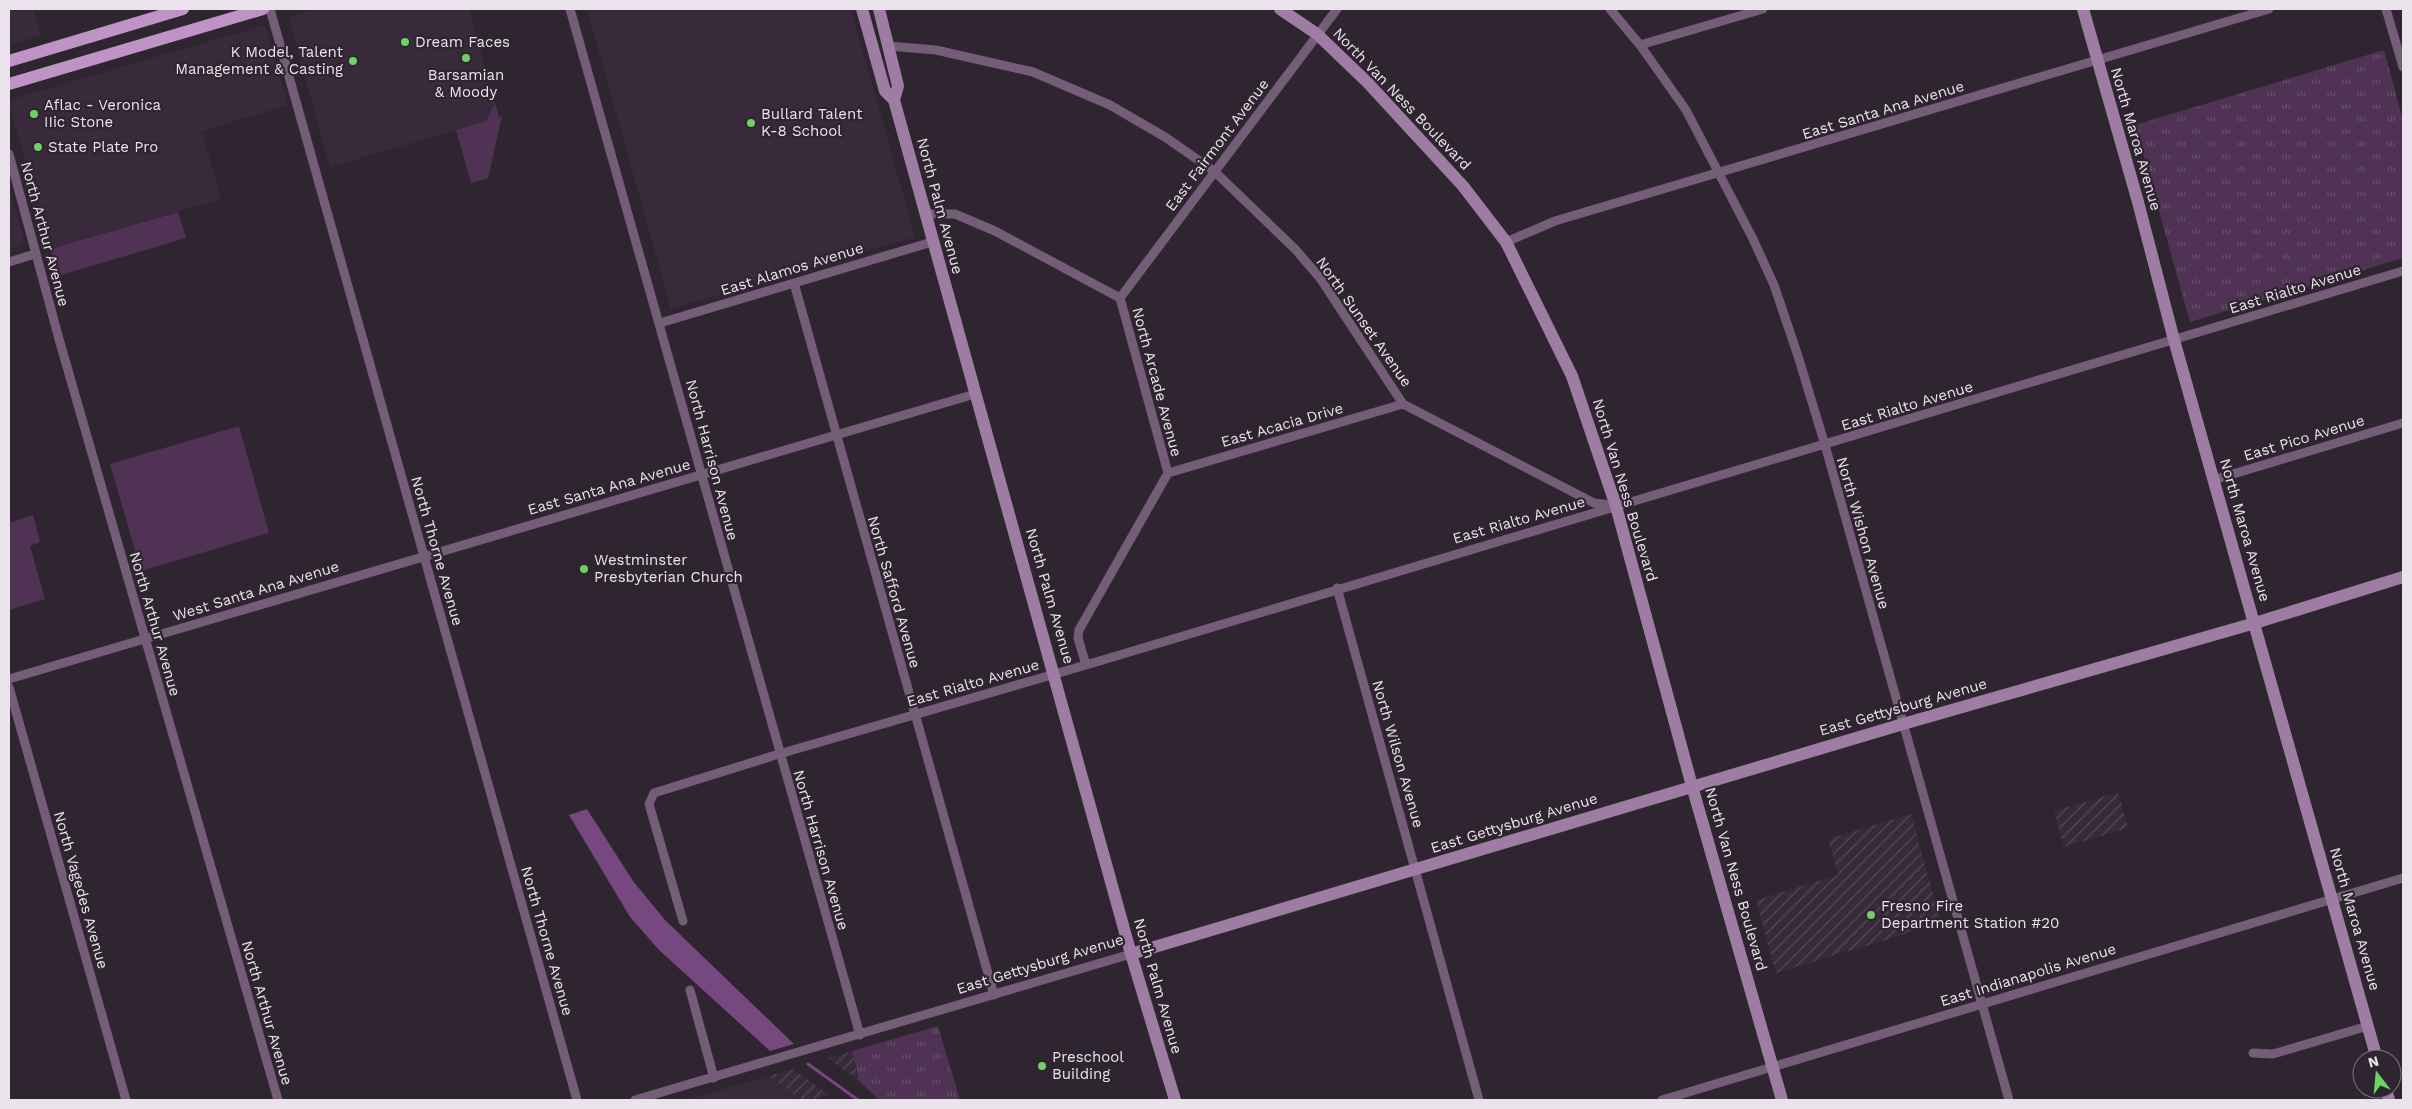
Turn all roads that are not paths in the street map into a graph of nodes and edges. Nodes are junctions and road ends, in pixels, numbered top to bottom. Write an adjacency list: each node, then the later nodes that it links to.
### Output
1 (183, 9): 17 (main road)
2 (263, 9): 20 (main road)
3 (270, 9): 44 (street, North Thorne Avenue)
4 (570, 9): 33 (street, North Harrison Avenue)
5 (862, 9): 21 (street, North Palm Avenue)
6 (879, 9): 16 (street, North Palm Avenue)
7 (1280, 9): 14 (street, North Van Ness Boulevard)
8 (1337, 9): 14 (street, East Fairmont Avenue)
9 (1610, 9): 15 (street, North Wishon Avenue)
10 (1763, 9): 15 (street)
11 (2083, 9): 18 (street, North Maroa Avenue)
12 (2269, 9): 18 (street, East Santa Ana Avenue)
13 (2386, 9): 19 (street)
14 (1317, 34): 23 (street, East Fairmont Avenue); 27 (street, North Van Ness Boulevard)
15 (1640, 45): 24 (street, North Wishon Avenue)
16 (888, 46): 21 (street, North Palm Avenue); 23 (street, North Sunset Avenue)
17 (9, 60)
18 (2096, 60): 24 (street, East Santa Ana Avenue); 34 (street, North Maroa Avenue)
19 (2403, 67)
20 (9, 84)
21 (894, 100): 25 (street, North Palm Avenue)
22 (9, 154): 28 (street, North Arthur Avenue)
23 (1214, 172): 32 (street, East Fairmont Avenue); 36 (street, North Sunset Avenue)
24 (1720, 173): 27 (street, East Santa Ana Avenue); 39 (street, North Wishon Avenue)
25 (924, 214): 26 (street, North Palm Avenue); 32 (street, North Arcade Avenue)
26 (932, 242): 31 (street, East Alamos Avenue); 35 (street, North Palm Avenue)
27 (1506, 242): 43 (street, North Van Ness Boulevard)
28 (35, 254): 29 (street); 48 (street, North Arthur Avenue)
29 (9, 262)
30 (2403, 272): 34 (street, East Rialto Avenue)
31 (794, 283): 33 (street, East Alamos Avenue); 38 (street, North Safford Avenue)
32 (1120, 298): 40 (street, North Arcade Avenue)
33 (660, 323): 41 (street, North Harrison Avenue)
34 (2174, 340): 39 (street, East Rialto Avenue); 42 (street, North Maroa Avenue)
35 (975, 394): 38 (street, East Santa Ana Avenue); 50 (street, North Palm Avenue)
36 (1403, 404): 40 (street, East Acacia Drive); 43 (street, North Sunset Avenue)
37 (2403, 423): 42 (street, East Pico Avenue)
38 (836, 434): 41 (street, East Santa Ana Avenue); 53 (street, North Safford Avenue)
39 (1825, 445): 43 (street, East Rialto Avenue); 54 (street, North Wishon Avenue)
40 (1168, 473): 49 (street, North Arcade Avenue)
41 (701, 474): 44 (street, East Santa Ana Avenue); 55 (street, North Harrison Avenue)
42 (2213, 480): 47 (street, North Maroa Avenue)
43 (1616, 506): 46 (street, East Rialto Avenue); 56 (street, North Van Ness Boulevard)
44 (424, 556): 48 (street, West Santa Ana Avenue); 73 (street, North Thorne Avenue)
45 (2403, 578): 47 (street, East Gettysburg Avenue)
46 (1337, 588): 49 (street, East Rialto Avenue); 57 (street, North Wilson Avenue)
47 (2254, 623): 54 (street, East Gettysburg Avenue); 59 (street, North Maroa Avenue)
48 (145, 638): 51 (street, West Santa Ana Avenue); 72 (street, North Arthur Avenue)
49 (1086, 665): 50 (street, East Rialto Avenue)
50 (1055, 674): 53 (street, East Rialto Avenue); 61 (street, North Palm Avenue)
51 (9, 679)
52 (9, 687): 71 (street, North Vagedes Avenue)
53 (914, 714): 55 (street, East Rialto Avenue); 63 (street, North Safford Avenue)
54 (1902, 724): 56 (street, East Gettysburg Avenue); 64 (street, North Wishon Avenue)
55 (779, 754): 60 (street, East Rialto Avenue); 66 (street, North Harrison Avenue)
56 (1692, 786): 57 (street, East Gettysburg Avenue); 69 (street, North Van Ness Boulevard)
57 (1416, 870): 61 (street, East Gettysburg Avenue); 76 (street, North Wilson Avenue)
58 (2403, 878): 59 (street, East Indianapolis Avenue)
59 (2332, 899): 64 (street, East Indianapolis Avenue); 65 (street, North Maroa Avenue)
60 (682, 921)
61 (1132, 954): 63 (street, East Gettysburg Avenue); 75 (street, North Palm Avenue)
62 (690, 990): 70 (street)
63 (994, 995): 66 (street, East Gettysburg Avenue)
64 (1982, 1003): 69 (street, East Indianapolis Avenue); 79 (street, North Wishon Avenue)
65 (2368, 1026): 67 (street, North Maroa Avenue); 68 (street)
66 (860, 1035): 70 (street, East Gettysburg Avenue)
67 (2374, 1049)
68 (2253, 1053)
69 (1773, 1066): 77 (street, East Indianapolis Avenue); 78 (street, North Van Ness Boulevard)
70 (714, 1078): 74 (street, East Gettysburg Avenue)
71 (126, 1100)
72 (278, 1100)
73 (577, 1100)
74 (635, 1100)
75 (1175, 1100)
76 (1479, 1100)
77 (1662, 1100)
78 (1782, 1100)
79 (2009, 1100)

